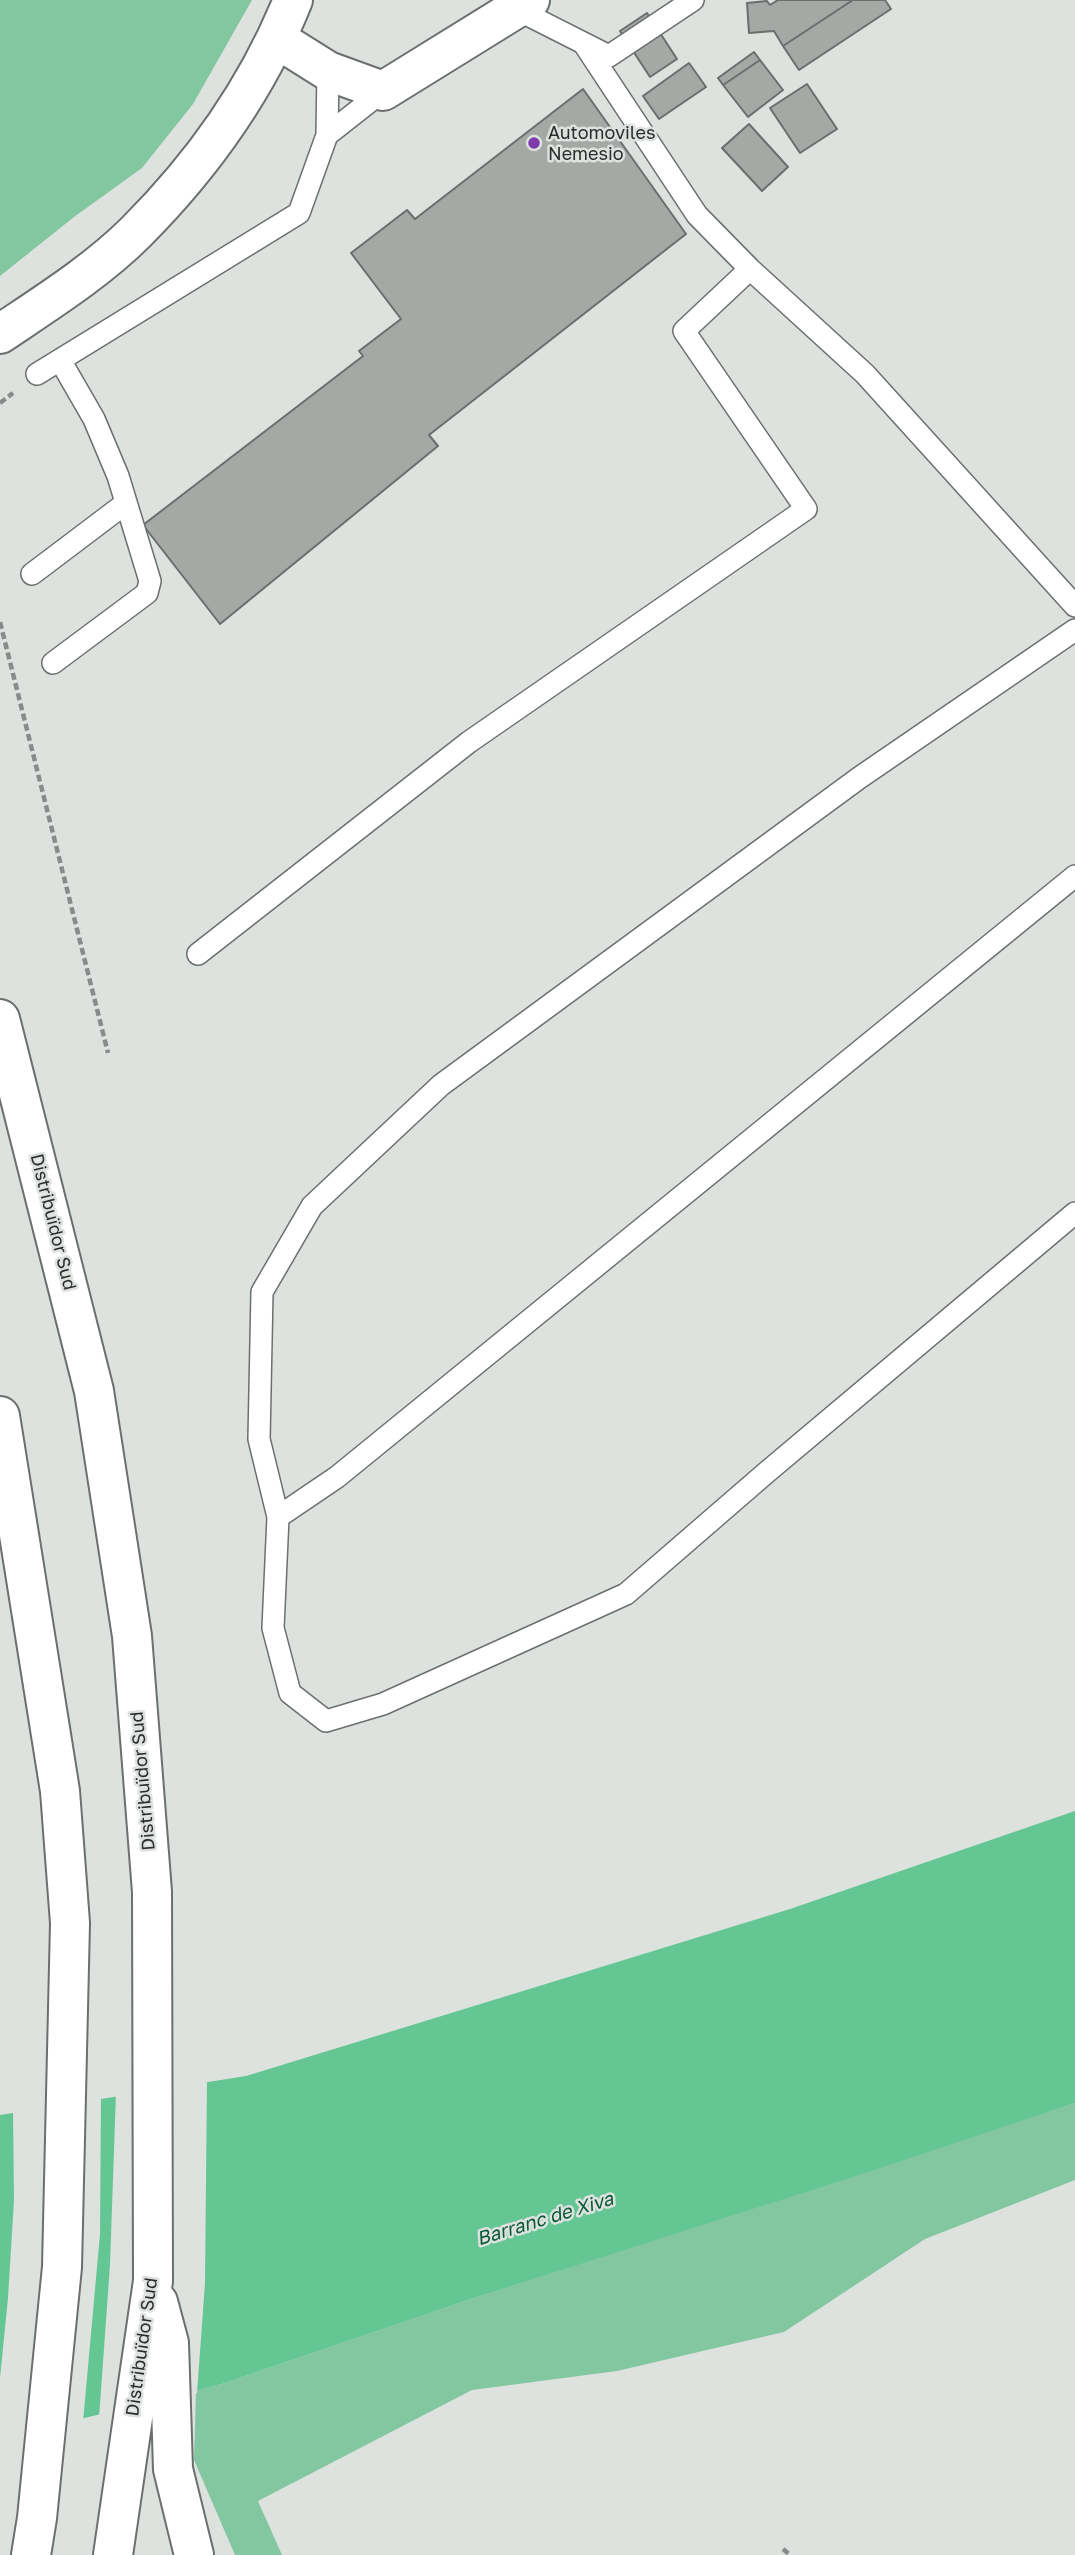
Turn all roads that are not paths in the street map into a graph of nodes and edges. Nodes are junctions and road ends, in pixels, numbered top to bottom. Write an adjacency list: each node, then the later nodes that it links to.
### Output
1 (293, 0): 4 (main road)
2 (693, 0): 5 (lane)
3 (519, 3): 5 (lane); 7 (main road)
4 (277, 39): 6 (main road); 10 (main road)
5 (584, 44): 9 (lane)
6 (328, 71): 7 (main road); 8 (lane)
7 (383, 92): 8 (lane)
8 (327, 135): 11 (lane)
9 (750, 268): 15 (lane); 19 (lane)
10 (0, 334)
11 (60, 360): 12 (lane); 13 (lane)
12 (37, 374)
13 (126, 503): 14 (lane); 17 (lane)
14 (32, 574)
15 (1075, 606)
16 (1075, 630): 23 (lane)
17 (52, 663)
18 (1075, 876): 23 (lane)
19 (198, 954)
20 (0, 1018): 24 (main road, Distribuïdor Sud)
21 (1075, 1213): 23 (lane)
22 (0, 1416): 25 (main road)
23 (278, 1517)
24 (153, 2281): 26 (main road, Distribuïdor Sud); 27 (main road)
25 (31, 2555)
26 (113, 2555)
27 (194, 2555)

